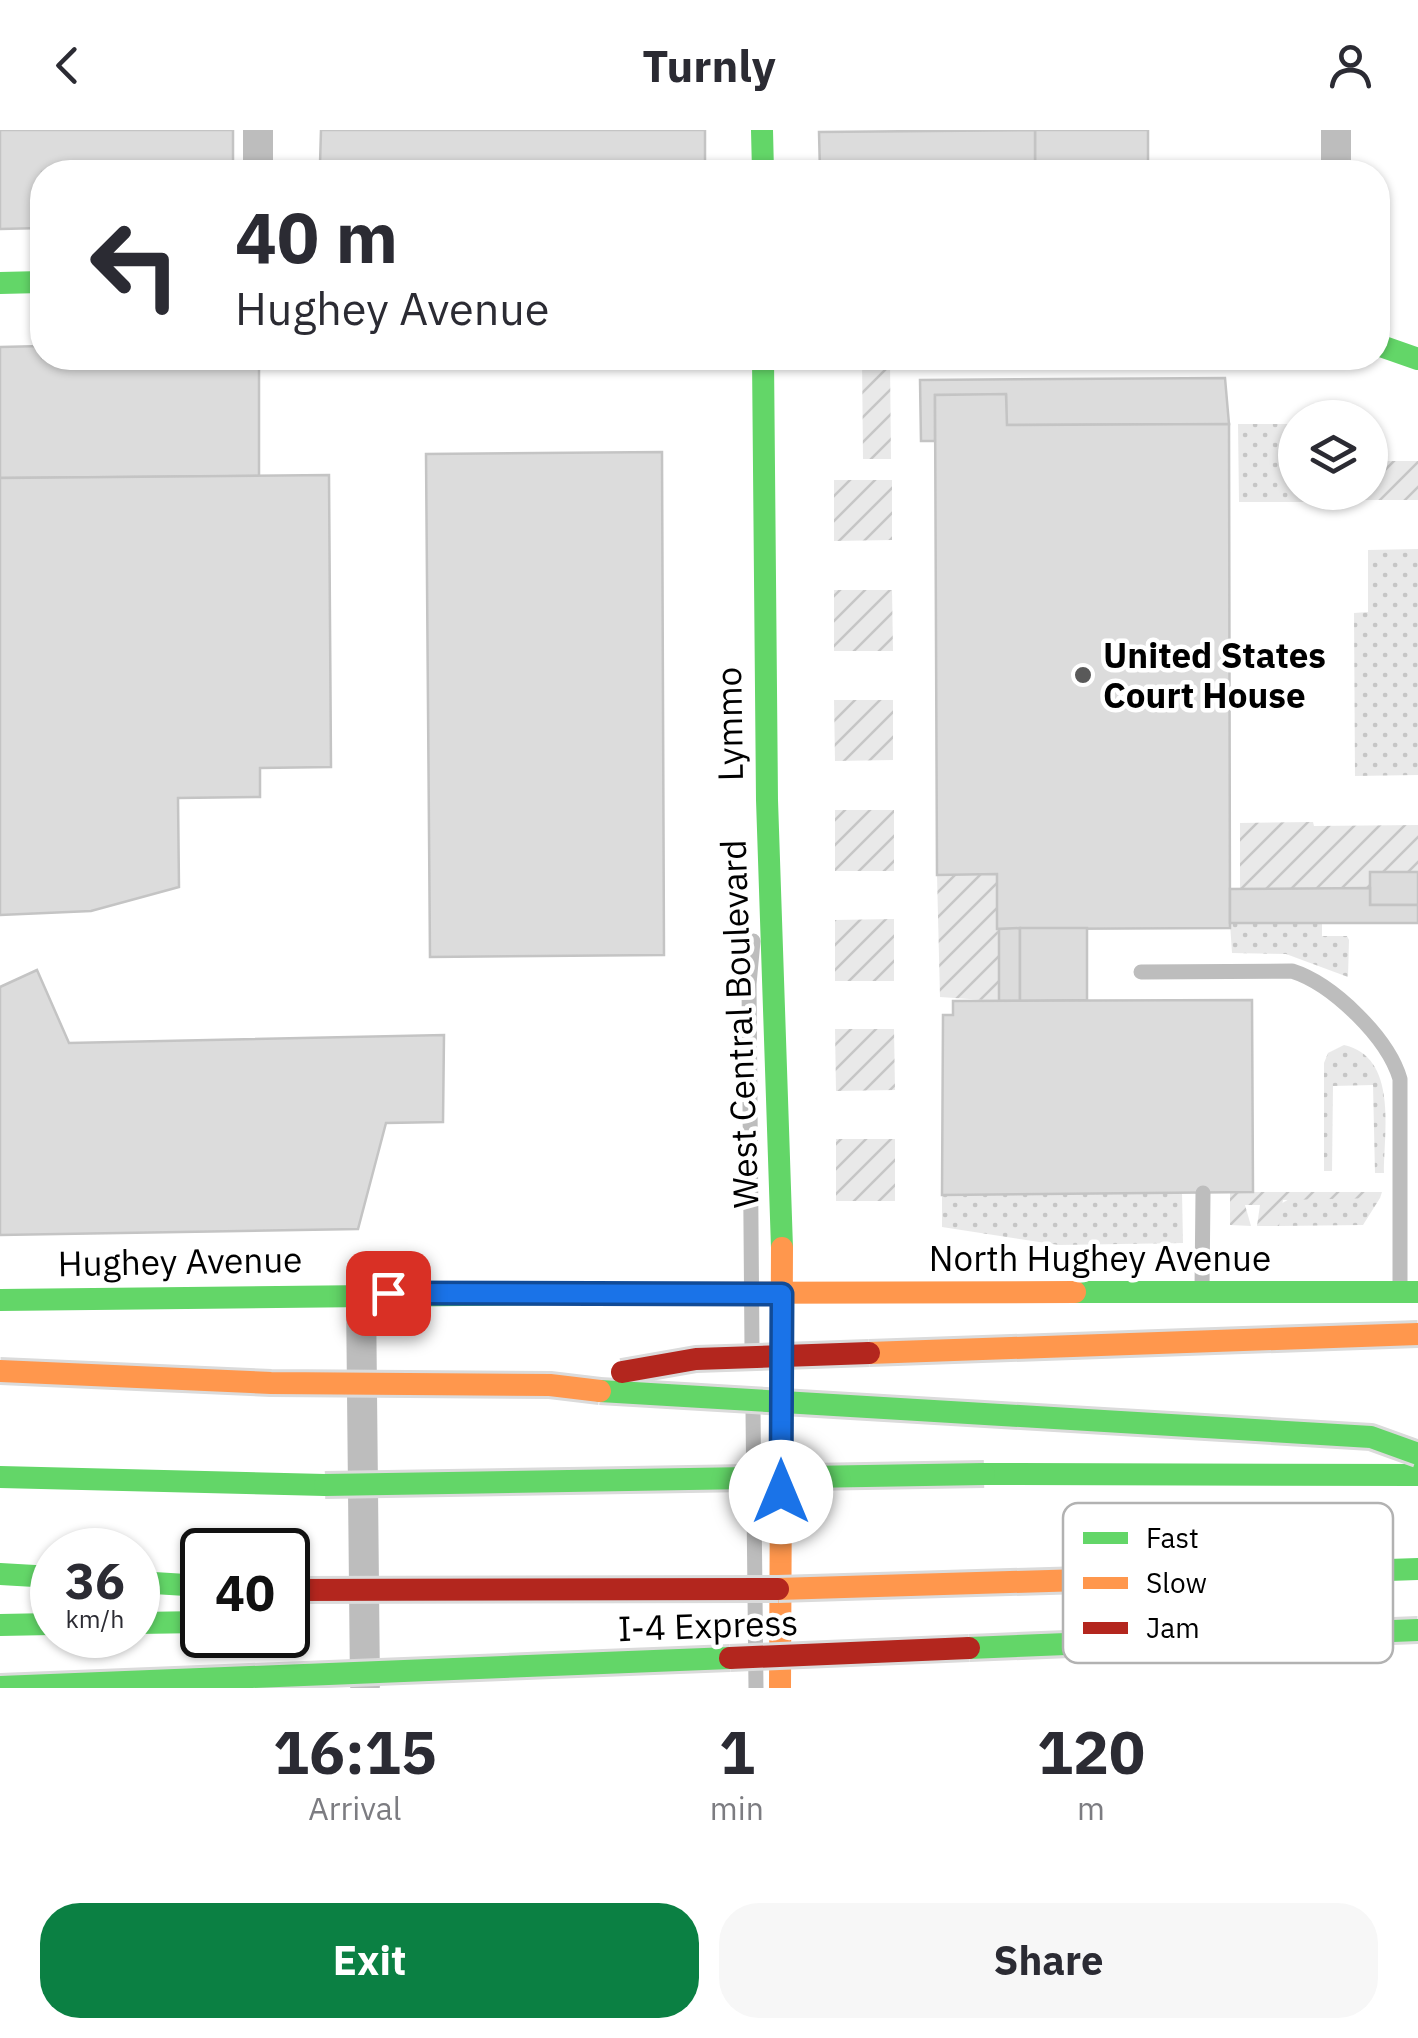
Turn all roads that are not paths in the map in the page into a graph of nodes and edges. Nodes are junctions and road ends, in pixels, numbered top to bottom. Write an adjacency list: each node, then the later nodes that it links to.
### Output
1 (258, 130): 4 (street)
2 (759, 130): 5 (main road)
3 (1336, 130): 6 (street)
4 (258, 160)
5 (759, 160)
6 (1336, 160)
7 (0, 282): 8 (main road)
8 (30, 282)
9 (1390, 348): 10 (main road)
10 (1418, 358)
11 (760, 370): 19 (main road, West Central Boulevard)
12 (760, 370): 18 (lane, Lymmo)
13 (1141, 972): 15 (lane)
14 (1202, 1193): 16 (lane)
15 (1409, 1292): 16 (main road, North Hughey Avenue)
16 (1202, 1293): 19 (main road, North Hughey Avenue)
17 (361, 1294): 18 (main road, Hughey Avenue); 20 (main road, Hughey Avenue); 41 (street)
18 (751, 1294): 19 (main road, Hughey Avenue); 42 (lane, Lymmo)
19 (782, 1294): 43 (main road, West Central Boulevard)
20 (0, 1300)
21 (1418, 1334): 23 (main road, bridge)
22 (0, 1372): 23 (main road, bridge)
23 (550, 1385): 24 (main road, bridge)
24 (1418, 1454)
25 (1418, 1475): 26 (main road, bridge)
26 (0, 1477)
27 (1418, 1569): 28 (main road, I-4 Express, bridge)
28 (1393, 1570)
29 (0, 1574): 30 (main road)
30 (30, 1576)
31 (1063, 1580): 33 (main road, I-4 Express, bridge)
32 (310, 1590): 33 (main road, I-4 Express, bridge)
33 (681, 1592): 34 (main road, bridge)
34 (346, 1616)
35 (0, 1624): 36 (main road)
36 (30, 1624)
37 (1418, 1630): 38 (main road, I-4 Express, bridge)
38 (1393, 1631)
39 (1063, 1645): 40 (main road, I-4 Express, bridge)
40 (0, 1688)
41 (366, 1688)
42 (756, 1688)
43 (780, 1688)

